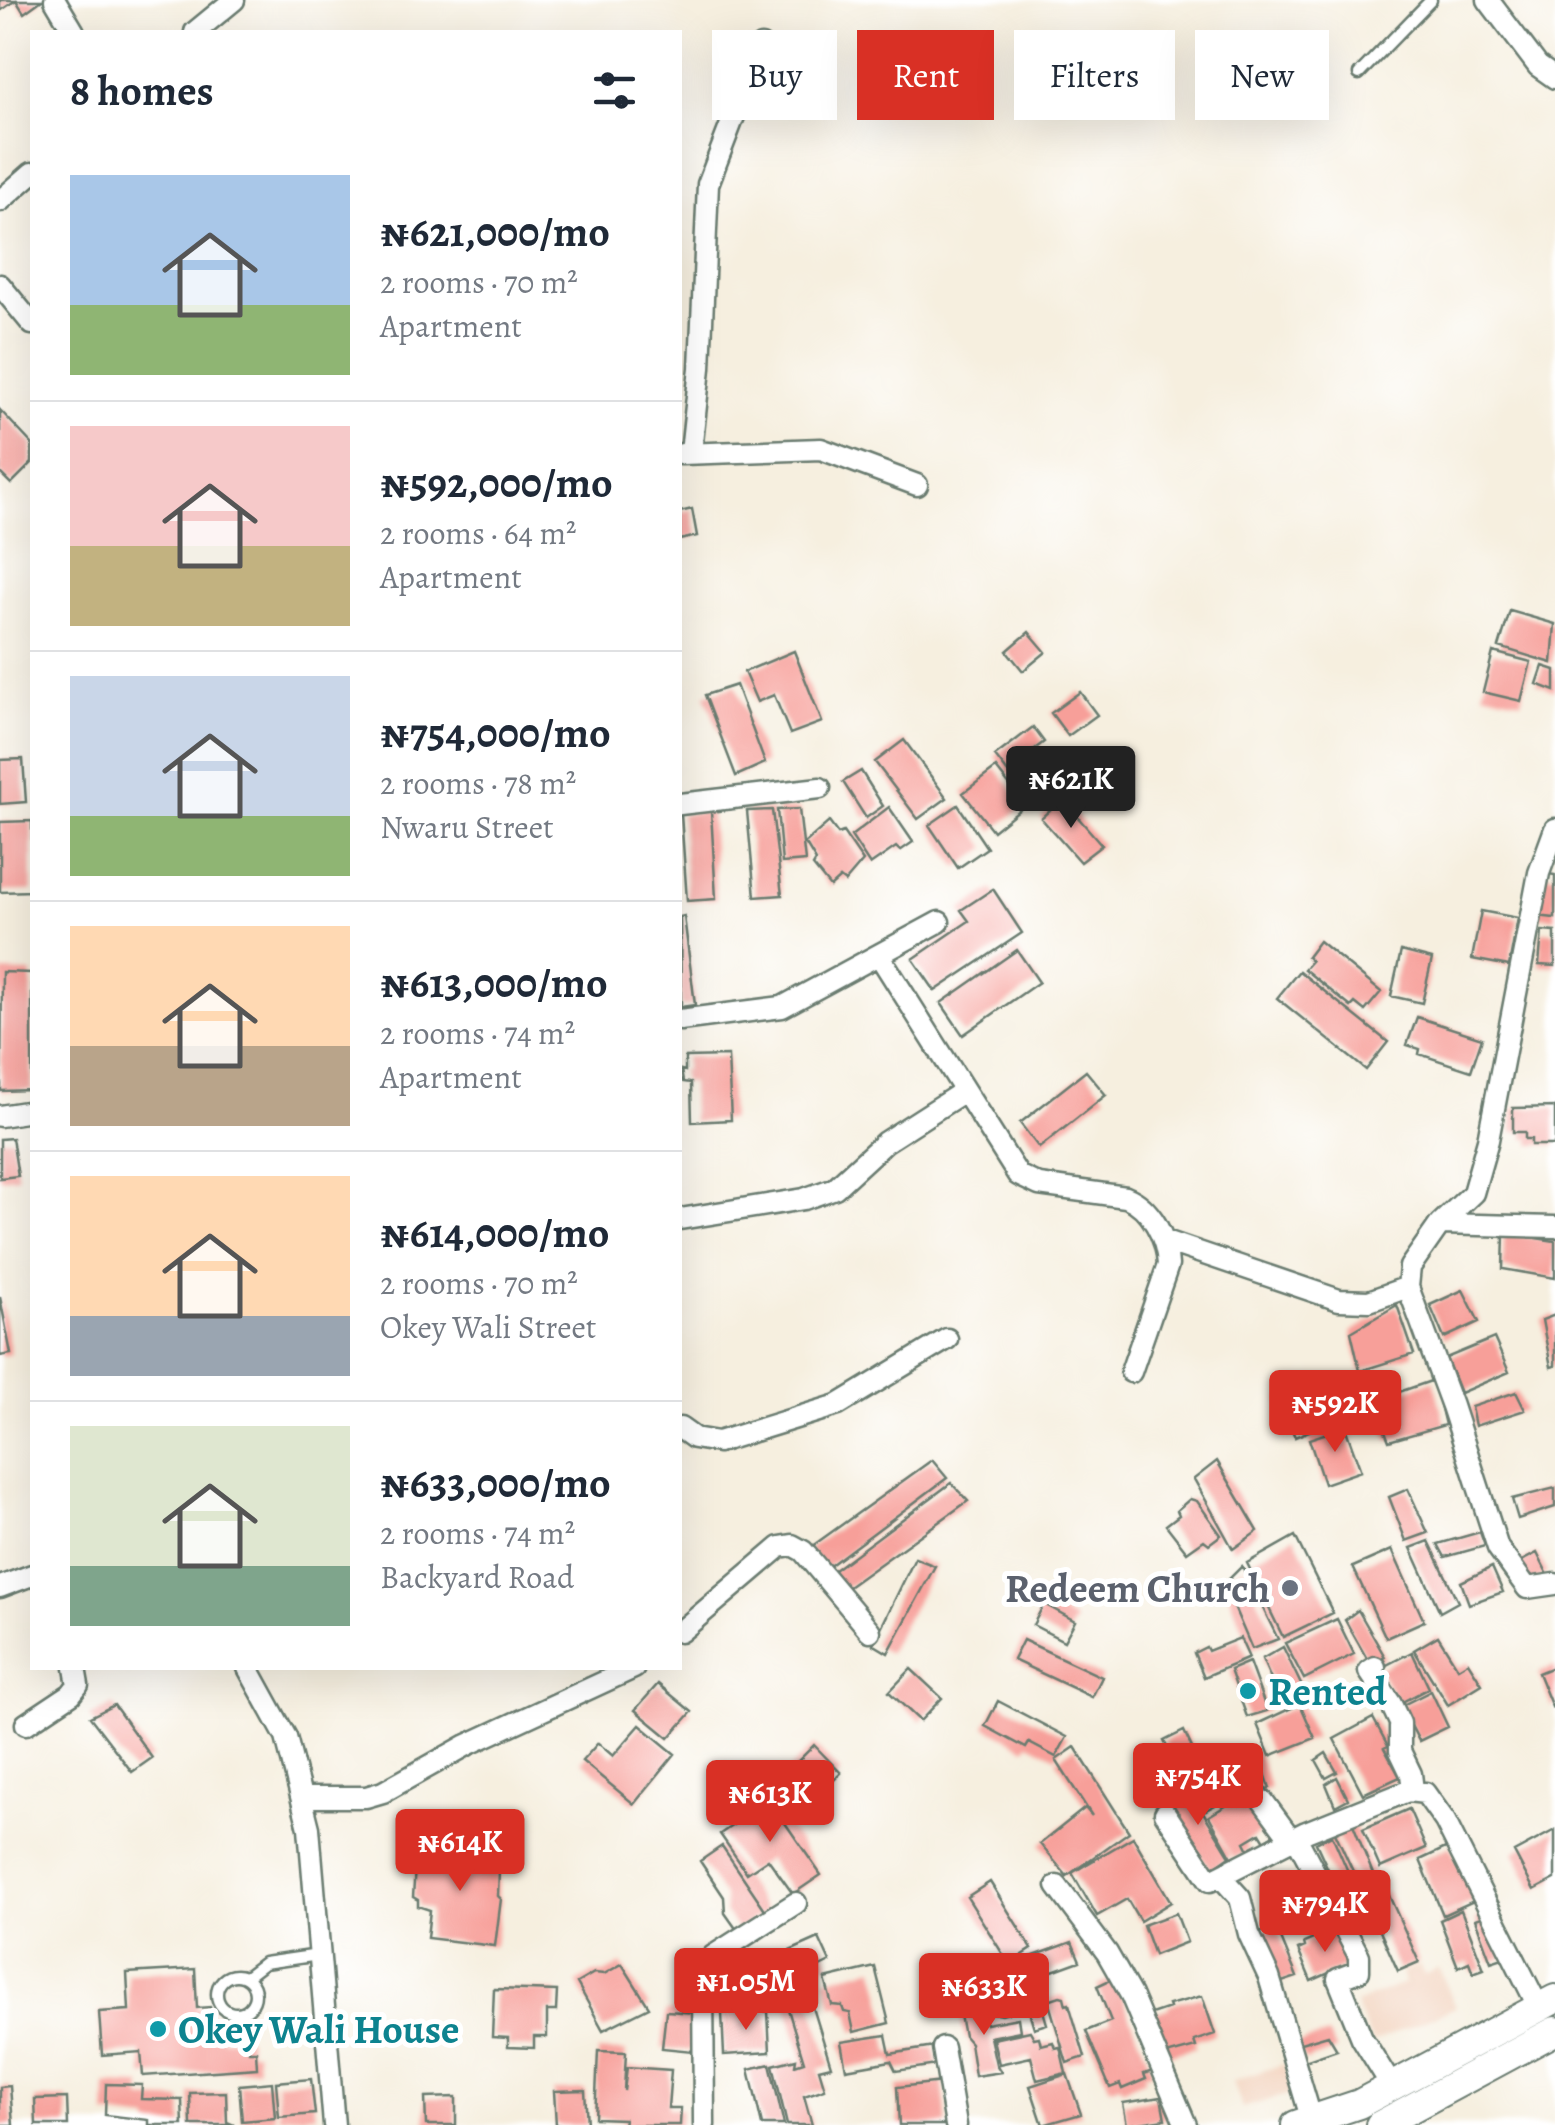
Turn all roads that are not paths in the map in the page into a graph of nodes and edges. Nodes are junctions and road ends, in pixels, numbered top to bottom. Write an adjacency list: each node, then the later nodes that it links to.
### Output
1 (55, 0): 5 (street)
2 (234, 0): 6 (street)
3 (1431, 0): 7 (lane)
4 (1488, 0): 8 (street)
5 (73, 30)
6 (197, 30)
7 (1358, 74)
8 (1555, 78)
9 (733, 120): 14 (street)
10 (30, 175): 11 (street)
11 (0, 202)
12 (0, 285): 13 (street)
13 (30, 322)
14 (685, 453): 15 (street)
15 (917, 486)
16 (820, 788): 17 (street)
17 (682, 804)
18 (1555, 829): 26 (street)
19 (939, 922): 20 (street)
20 (879, 955): 21 (street); 22 (street)
21 (682, 1020)
22 (963, 1092): 25 (street); 28 (street)
23 (30, 1111): 24 (street)
24 (0, 1116)
25 (682, 1220)
26 (1440, 1224): 27 (street); 29 (street)
27 (1555, 1227)
28 (1163, 1240): 29 (street); 31 (street)
29 (1408, 1288): 34 (street)
30 (947, 1339): 32 (street)
31 (1132, 1372)
32 (682, 1429)
33 (30, 1580): 35 (street)
34 (1555, 1584)
35 (0, 1588)
36 (682, 1630): 37 (street)
37 (870, 1631)
38 (1374, 1667): 43 (street)
39 (74, 1670): 42 (street)
40 (249, 1670): 44 (street)
41 (630, 1670): 44 (street)
42 (26, 1724)
43 (1413, 1790): 47 (street); 53 (street)
44 (302, 1798): 51 (street)
45 (1263, 1801): 47 (street)
46 (1165, 1813): 48 (street)
47 (1294, 1838): 48 (street); 56 (street)
48 (1221, 1876): 57 (street)
49 (1057, 1886): 61 (street)
50 (796, 1903): 59 (street)
51 (320, 1954): 52 (lane); 58 (street)
52 (246, 1976)
53 (1547, 2003): 56 (main road)
54 (1555, 2032): 62 (main road)
55 (943, 2048): 60 (street)
56 (1393, 2088): 57 (main road)
57 (1304, 2123)
58 (334, 2125)
59 (704, 2125)
60 (956, 2125)
61 (1186, 2125)
62 (1380, 2125)

